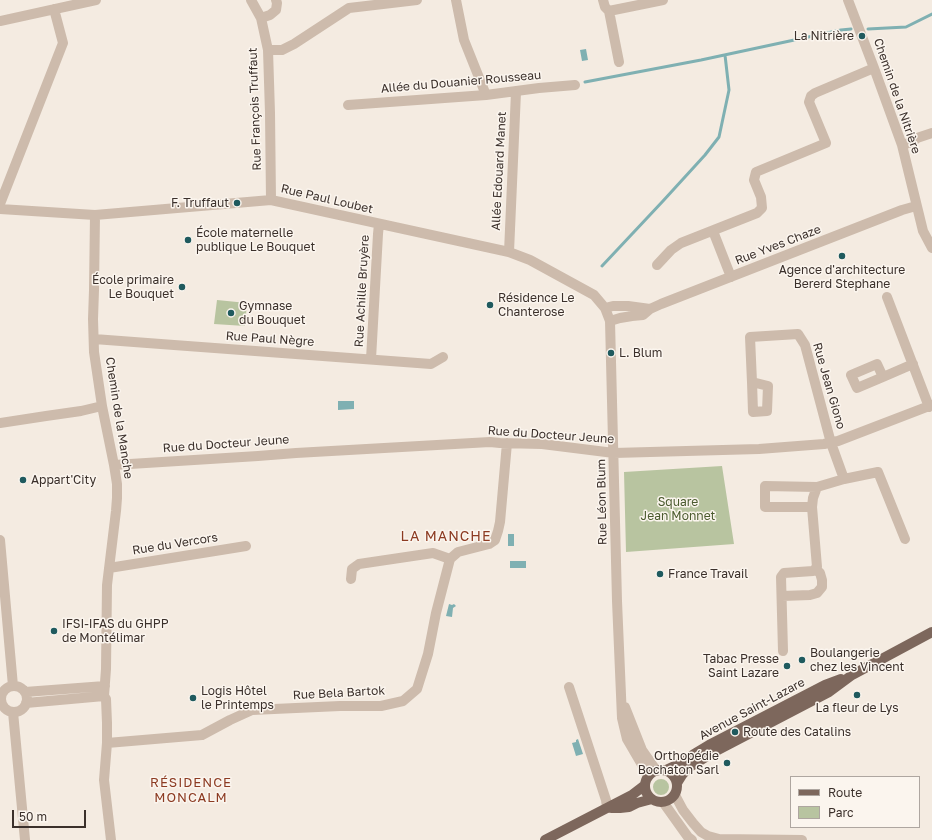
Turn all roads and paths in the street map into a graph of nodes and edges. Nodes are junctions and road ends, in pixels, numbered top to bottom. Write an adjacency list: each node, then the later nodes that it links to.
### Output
1 (96, 0): 10 (street)
2 (251, 0): 12 (street, Rue François Truffaut)
3 (276, 0): 12 (street)
4 (417, 0): 14 (street)
5 (456, 0): 19 (street)
6 (603, 0): 11 (street)
7 (663, 0): 9 (street)
8 (848, 0): 16 (street, Chemin de la Nitrière)
9 (626, 4): 11 (street)
10 (54, 9): 13 (street); 24 (street)
11 (609, 11): 15 (street)
12 (261, 18): 14 (street, Rue François Truffaut)
13 (0, 21)
14 (268, 50): 23 (street, Rue François Truffaut)
15 (619, 62)
16 (874, 68): 22 (street, Chemin de la Nitrière); 29 (street)
17 (575, 85): 18 (street, Allée du Douanier Rousseau)
18 (516, 92): 19 (street, Allée du Douanier Rousseau); 31 (street, Allée Edouard Manet)
19 (486, 95): 20 (street, Allée du Douanier Rousseau)
20 (348, 105)
21 (932, 134): 22 (street)
22 (902, 145): 25 (street, Chemin de la Nitrière)
23 (271, 200): 27 (street, Rue Paul Loubet); 28 (street, Rue Paul Loubet)
24 (0, 204)
25 (916, 206): 30 (street, Chemin de la Nitrière); 33 (street, Rue Yves Chaze)
26 (0, 209): 27 (street, Rue Paul Loubet)
27 (95, 215): 38 (street, Chemin de la Manche)
28 (379, 224): 31 (street, Rue Paul Loubet); 40 (street, Rue Achille Bruyère)
29 (713, 231): 32 (street); 33 (street)
30 (932, 248)
31 (509, 252): 35 (street, Rue Paul Loubet)
32 (657, 265)
33 (731, 277): 36 (street, Rue Yves Chaze)
34 (886, 297): 41 (street)
35 (605, 308): 36 (street, Rue Yves Chaze); 37 (street, Rue Léon Blum)
36 (650, 309): 37 (street, Rue Yves Chaze)
37 (610, 321): 49 (street, Rue Léon Blum)
38 (94, 339): 40 (street, Rue Paul Nègre); 44 (street, Chemin de la Manche)
39 (443, 357): 40 (street, Rue Paul Nègre)
40 (371, 359)
41 (913, 364): 42 (street); 45 (street)
42 (883, 377)
43 (752, 382): 48 (street, Rue Jean Giono)
44 (102, 406): 46 (street); 50 (street, Chemin de la Manche)
45 (931, 406): 48 (street, Rue du Docteur Jeune)
46 (0, 423)
47 (507, 443): 49 (street, Rue du Docteur Jeune); 50 (street, Rue du Docteur Jeune); 57 (street)
48 (831, 443): 49 (street, Rue du Docteur Jeune); 51 (street)
49 (614, 453): 70 (street, Rue Léon Blum)
50 (114, 465): 58 (street, Chemin de la Manche)
51 (844, 480): 52 (street); 54 (street)
52 (817, 487): 53 (street); 53 (street)
53 (812, 507): 59 (street)
54 (905, 539)
55 (0, 540): 65 (street)
56 (246, 546): 58 (street, Rue du Vercors)
57 (450, 559): 60 (street); 74 (street, Rue Bela Bartok)
58 (109, 568): 67 (street, Chemin de la Manche)
59 (815, 569): 61 (street); 61 (street)
60 (352, 579)
61 (782, 596): 63 (street)
62 (932, 632): 64 (main road, Avenue Saint-Lazare)
63 (783, 651)
64 (852, 675): 75 (main road, Avenue Saint-Lazare); 77 (main road, Avenue Saint-Lazare)
65 (13, 686): 68 (street); 69 (street)
66 (569, 687): 81 (street)
67 (105, 691): 69 (street); 71 (street); 74 (street, Chemin de la Manche)
68 (2, 692): 72 (street)
69 (25, 692): 71 (street)
70 (621, 697): 75 (street, Rue Léon Blum); 76 (street, Rue Léon Blum)
71 (26, 703): 73 (street)
72 (1, 704): 73 (street)
73 (13, 712): 83 (street)
74 (107, 743): 84 (street, Chemin de la Manche)
75 (661, 770): 76 (main road); 77 (main road)
76 (646, 781): 79 (main road); 81 (main road)
77 (677, 783): 78 (main road)
78 (675, 795): 80 (main road); 82 (street)
79 (652, 799): 80 (main road); 81 (main road)
80 (663, 802): 86 (street)
81 (607, 808): 85 (main road)
82 (704, 836): 87 (street)
83 (25, 840)
84 (111, 840)
85 (545, 840)
86 (692, 840)
87 (802, 840)

